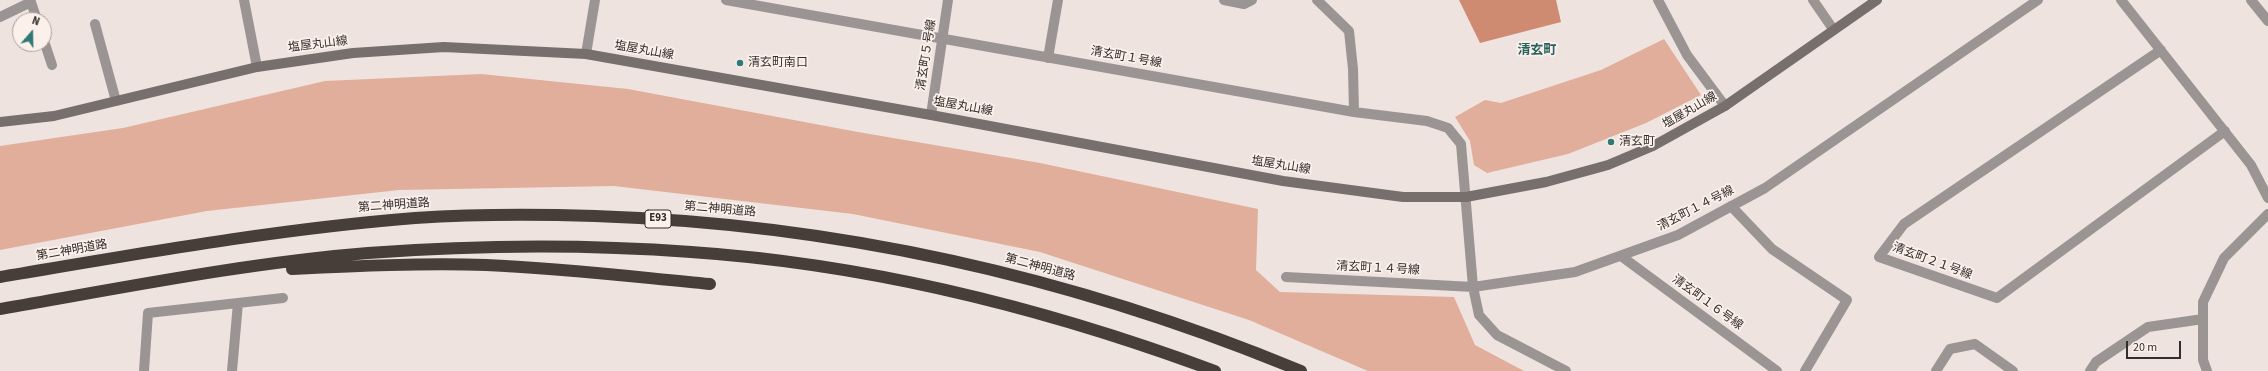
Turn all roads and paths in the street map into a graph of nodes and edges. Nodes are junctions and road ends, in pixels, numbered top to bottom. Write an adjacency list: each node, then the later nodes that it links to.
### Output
1 (244, 0): 26 (street)
2 (595, 0): 23 (street)
3 (726, 0): 20 (street, 清玄町１号線)
4 (948, 0): 20 (street, 清玄町５号線)
5 (1058, 0): 24 (street)
6 (1224, 0): 7 (street)
7 (1252, 0)
8 (1317, 0): 29 (street)
9 (1658, 0): 28 (street)
10 (1813, 0): 19 (street)
11 (1877, 0): 19 (street, 塩屋丸山線)
12 (2038, 0): 35 (street, 清玄町１４号線)
13 (2121, 0): 21 (street)
14 (2251, 0): 17 (street)
15 (34, 12): 16 (street)
16 (0, 17)
17 (2268, 21)
18 (95, 24): 27 (street)
19 (1833, 29): 28 (street, 塩屋丸山線)
20 (943, 38): 24 (street, 清玄町１号線); 30 (street, 清玄町５号線)
21 (2161, 50): 32 (street); 32 (street, 清玄町２１号線)
22 (48, 52): 25 (street)
23 (586, 54): 26 (street, 塩屋丸山線); 30 (street, 塩屋丸山線)
24 (1048, 58): 29 (street, 清玄町１号線)
25 (52, 65)
26 (257, 67): 27 (street, 塩屋丸山線)
27 (116, 101): 31 (street, 塩屋丸山線)
28 (1725, 106): 33 (street, 塩屋丸山線)
29 (1354, 112): 33 (street, 清玄町１号線)
30 (931, 115): 33 (street, 塩屋丸山線)
31 (0, 122)
32 (2225, 131): 34 (street)
33 (1466, 197): 42 (street, 清玄町１号線)
34 (2268, 198)
35 (1731, 206): 37 (street, 清玄町１４号線); 53 (street)
36 (2268, 214): 46 (street)
37 (1621, 256): 42 (street, 清玄町１４号線); 52 (street, 清玄町１６号線)
38 (208, 274): 41 (highway); 45 (highway); 49 (highway)
39 (0, 277): 50 (highway, 第二神明道路 / E93)
40 (1286, 277): 42 (street, 清玄町１４号線)
41 (710, 284)
42 (1473, 286): 51 (street, 清玄町１号線)
43 (284, 298): 44 (street)
44 (238, 303): 47 (street); 48 (street)
45 (0, 309)
46 (2203, 319): 56 (street); 57 (street)
47 (144, 371)
48 (232, 371)
49 (1216, 371)
50 (1300, 371)
51 (1566, 371)
52 (1777, 371)
53 (1805, 371)
54 (1936, 371): 55 (street)
55 (2013, 371)
56 (2090, 371)
57 (2207, 371)

